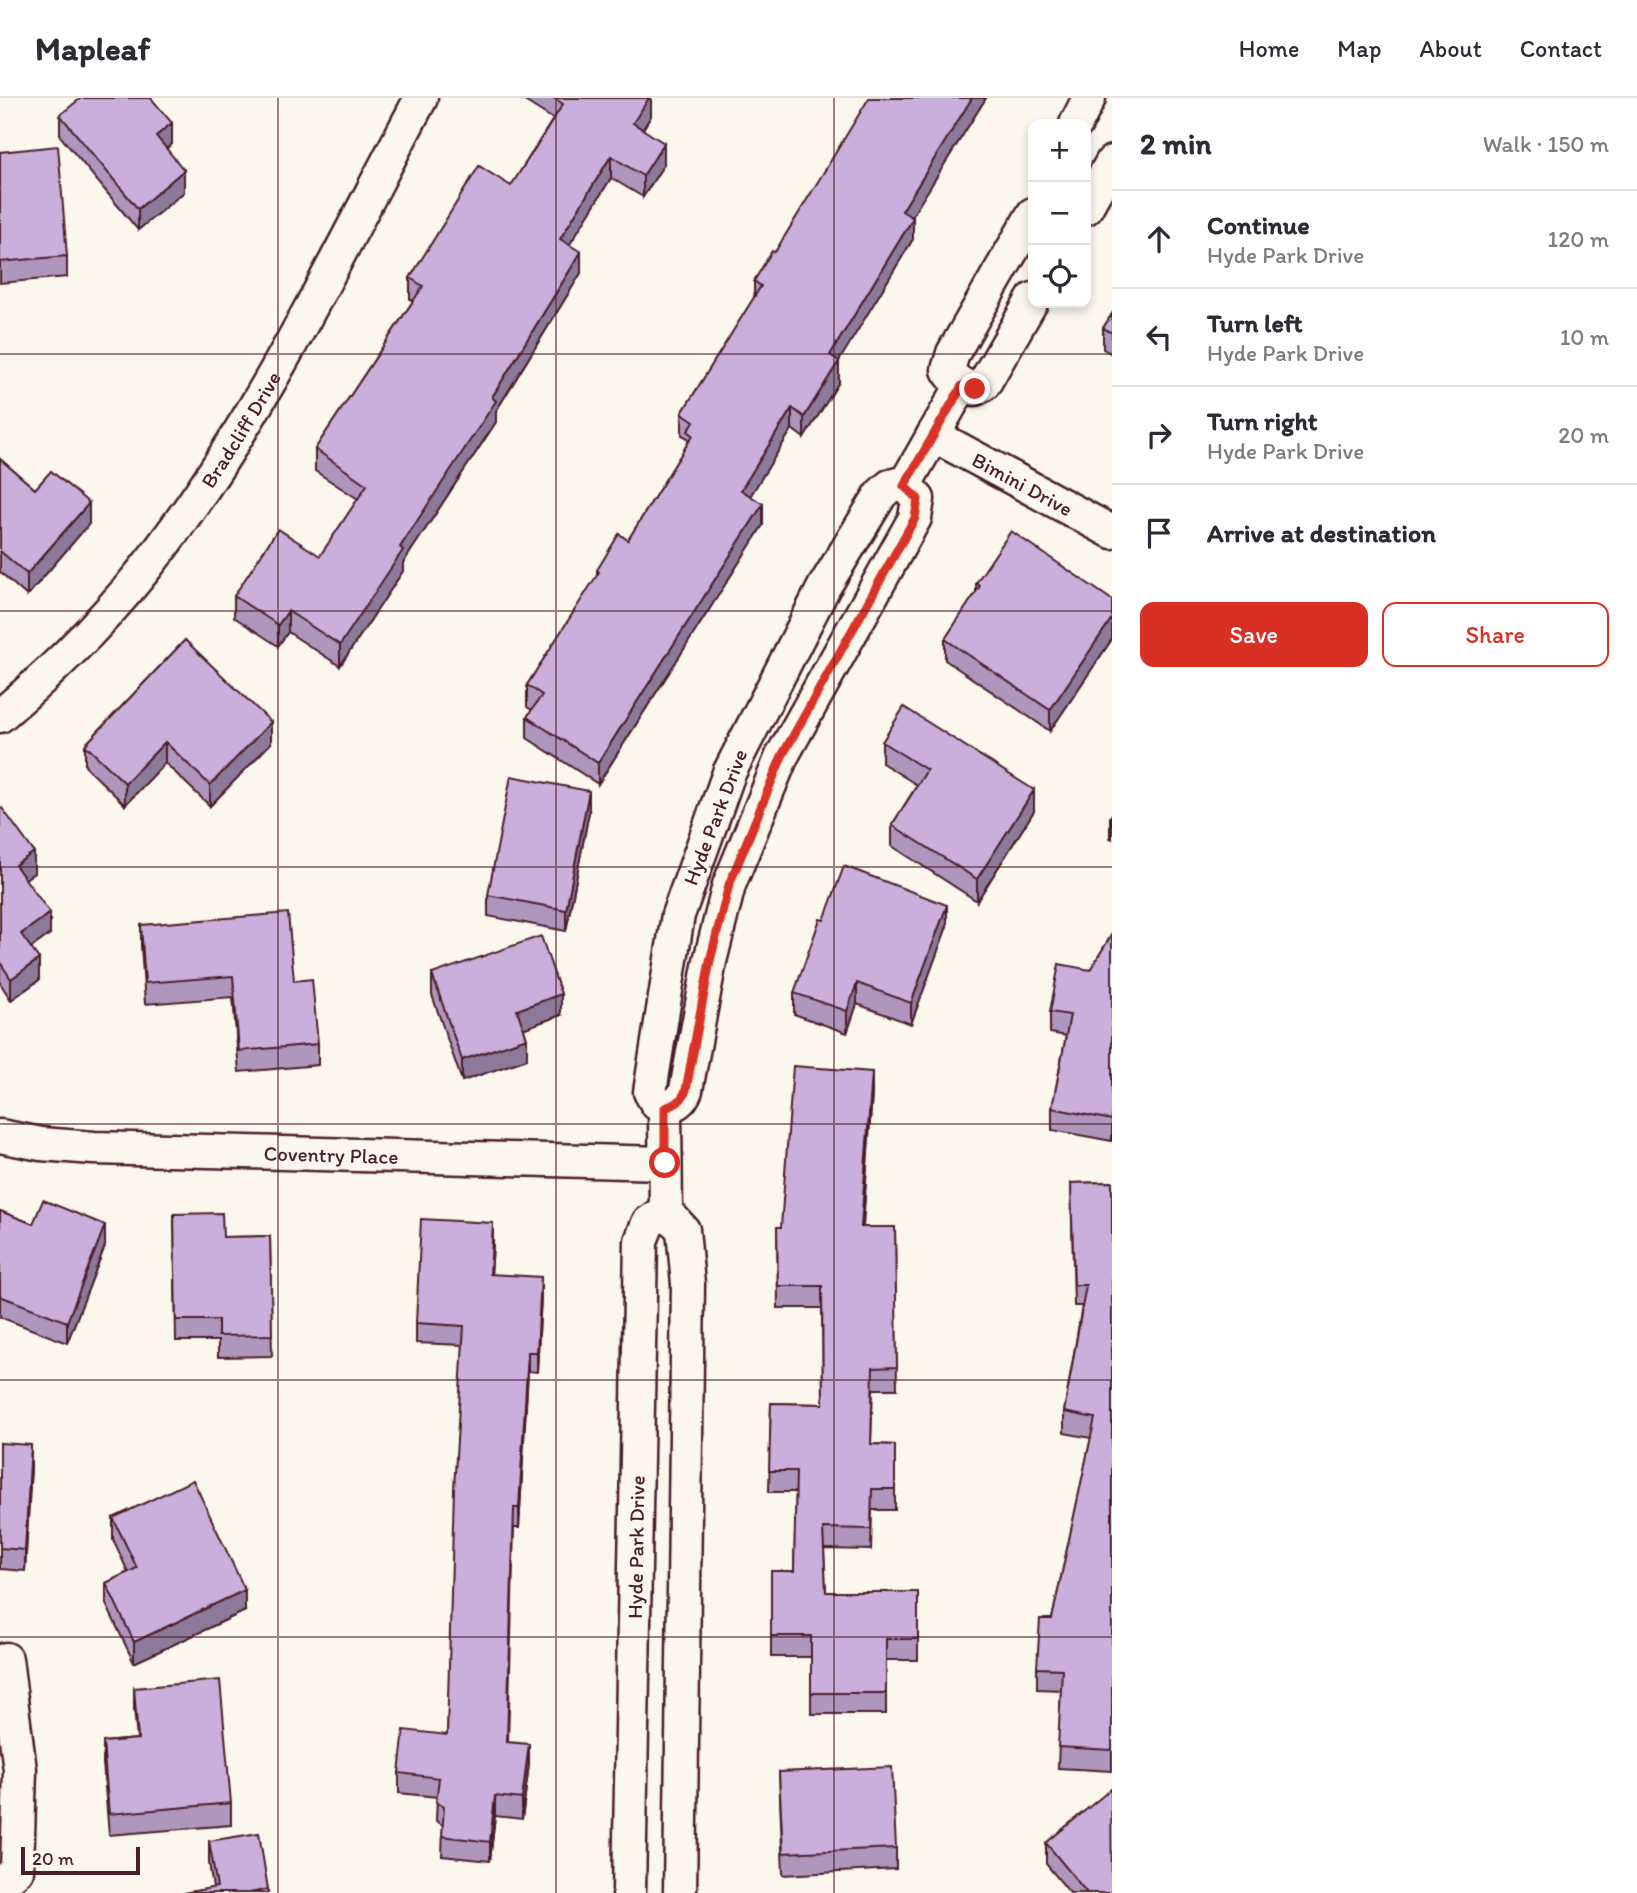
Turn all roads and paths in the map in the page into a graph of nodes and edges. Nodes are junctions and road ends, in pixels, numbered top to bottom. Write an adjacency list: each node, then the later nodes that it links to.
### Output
1 (421, 98): 12 (street, Bradcliff Drive)
2 (1089, 98): 3 (street)
3 (1078, 119)
4 (1112, 162): 5 (street)
5 (1091, 199)
6 (1028, 223): 8 (street)
7 (1028, 308): 8 (street)
8 (962, 386): 9 (street)
9 (933, 435): 10 (street); 11 (street, Bimini Drive)
10 (904, 486): 13 (street, Hyde Park Drive); 13 (street, Hyde Park Drive)
11 (1112, 532)
12 (0, 716)
13 (665, 1108): 15 (street, Hyde Park Drive)
14 (0, 1136): 15 (street, Coventry Place)
15 (665, 1163): 16 (street, Hyde Park Drive)
16 (666, 1217): 19 (street, Hyde Park Drive); 20 (street)
17 (6, 1659): 18 (street)
18 (0, 1885)
19 (629, 1893)
20 (680, 1893)

